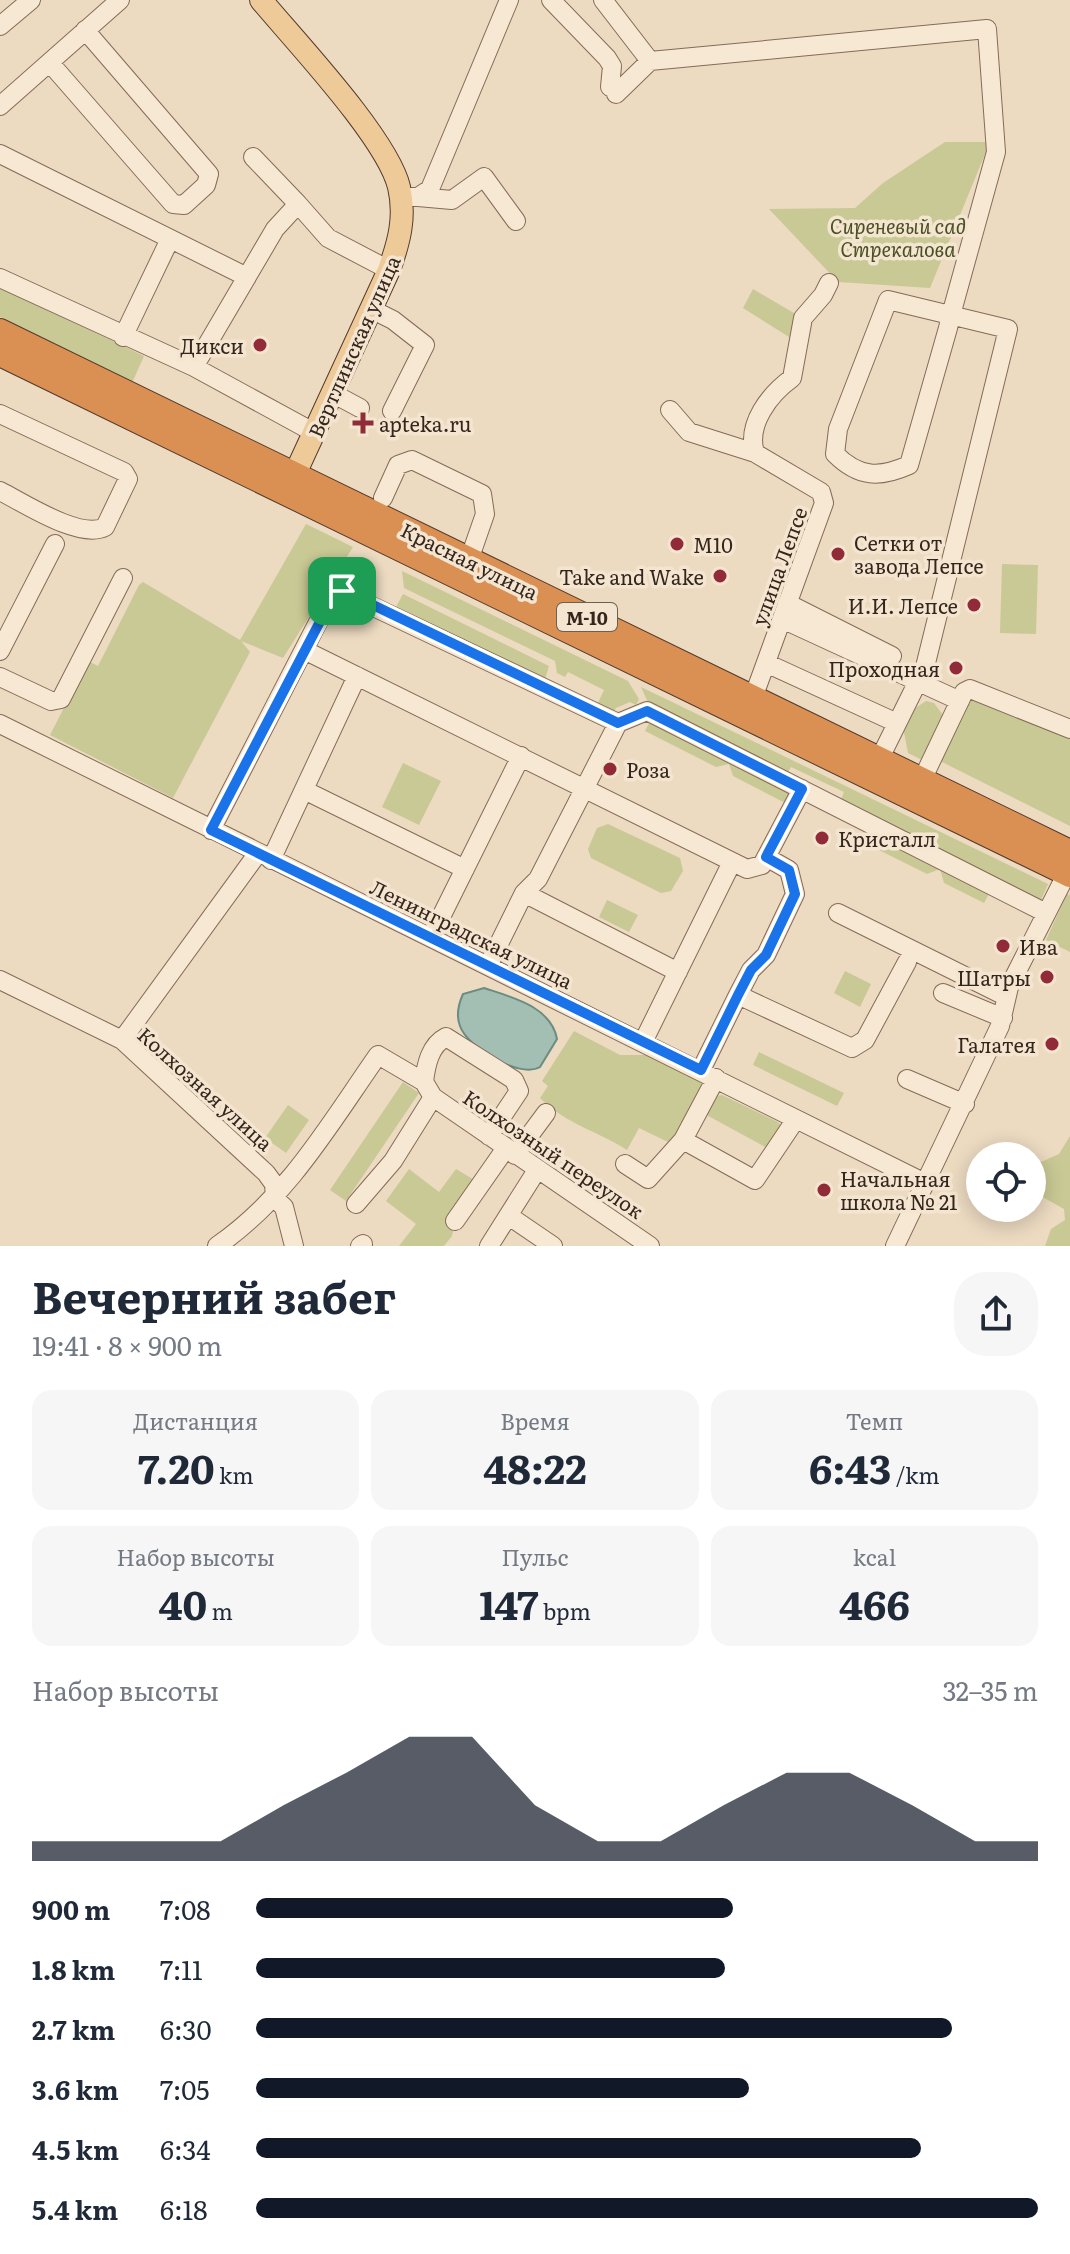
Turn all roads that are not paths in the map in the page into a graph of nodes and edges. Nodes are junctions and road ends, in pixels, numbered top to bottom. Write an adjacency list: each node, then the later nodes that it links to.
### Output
1 (31, 0): 7 (street)
2 (120, 0): 8 (street)
3 (261, 0): 14 (main road, Вертлинская улица)
4 (509, 0): 14 (street)
5 (551, 0): 9 (street)
6 (603, 0): 9 (street)
7 (0, 26)
8 (85, 30): 10 (street); 10 (street)
9 (650, 61): 23 (street)
10 (50, 63): 11 (street)
11 (0, 106)
12 (0, 154): 17 (street)
13 (253, 157): 15 (street)
14 (409, 197): 16 (street); 18 (main road, Вертлинская улица)
15 (298, 204): 18 (street); 19 (street)
16 (516, 221)
17 (170, 239): 19 (street); 25 (street)
18 (389, 270): 22 (main road, Вертлинская улица)
19 (247, 277): 27 (street)
20 (0, 278): 25 (street)
21 (829, 283): 34 (street)
22 (371, 309): 28 (main road, Вертлинская улица); 31 (street)
23 (951, 315): 23 (street); 46 (street)
24 (0, 331): 35 (highway, Красная улица / М-10)
25 (123, 337): 27 (street)
26 (0, 354): 35 (highway, Красная улица / М-10)
27 (194, 367): 33 (street)
28 (332, 393): 29 (street); 33 (main road, Вертлинская улица)
29 (360, 408)
30 (670, 410): 34 (street)
31 (392, 411)
32 (0, 414): 36 (street)
33 (315, 433): 35 (main road, Вертлинская улица)
34 (754, 444): 41 (street, улица Лепсе)
35 (291, 484): 39 (highway, Красная улица / М-10); 55 (highway, Красная улица / М-10)
36 (0, 491)
37 (383, 498): 39 (street)
38 (55, 544): 43 (street)
39 (469, 560): 48 (highway, Красная улица / М-10)
40 (123, 578): 47 (street)
41 (785, 611): 44 (street, улица Лепсе); 46 (street)
42 (304, 650): 45 (street); 50 (street); 60 (street)
43 (0, 651)
44 (766, 663): 48 (street, улица Лепсе); 51 (street)
45 (357, 676): 54 (street); 59 (street)
46 (920, 676): 49 (street); 51 (street)
47 (0, 677)
48 (753, 698): 55 (highway, Красная улица / М-10)
49 (960, 701): 53 (street); 56 (street)
50 (618, 723): 57 (street); 58 (street)
51 (897, 723): 55 (street)
52 (0, 724): 60 (street, Ленинградская улица)
53 (1070, 729)
54 (521, 756): 57 (street); 65 (street)
55 (875, 768): 56 (highway, Красная улица / М-10); 64 (highway, Красная улица / М-10)
56 (922, 780): 64 (highway, Красная улица / М-10)
57 (583, 789): 63 (street); 66 (street)
58 (802, 789): 62 (street); 68 (street)
59 (304, 790): 61 (street); 65 (street)
60 (211, 830): 61 (street, Ленинградская улица)
61 (265, 856): 69 (street, Ленинградская улица); 78 (street)
62 (766, 857): 63 (street); 75 (street)
63 (732, 862): 72 (street)
64 (1069, 867): 68 (street)
65 (465, 869): 69 (street)
66 (524, 893): 71 (street); 72 (street)
67 (838, 913): 76 (street)
68 (1046, 913): 76 (street)
69 (431, 937): 71 (street, Ленинградская улица)
70 (907, 962): 75 (street)
71 (488, 966): 79 (street, Ленинградская улица)
72 (678, 972): 79 (street)
73 (0, 980): 78 (street, Колхозная улица)
74 (943, 993): 77 (street)
75 (738, 995): 80 (street)
76 (1005, 996): 77 (street)
77 (1003, 1018): 83 (street)
78 (122, 1040): 92 (street, Колхозная улица)
79 (643, 1042): 80 (street, Ленинградская улица)
80 (708, 1074): 85 (street, Ленинградская улица); 87 (street)
81 (907, 1079): 83 (street)
82 (428, 1089): 86 (street, Колхозный переулок); 86 (street); 92 (street, Колхозный переулок); 93 (street)
83 (965, 1104): 91 (street)
84 (546, 1113): 88 (street)
85 (796, 1119): 87 (street); 91 (street, Ленинградская улица)
86 (489, 1136): 88 (street, Колхозный переулок)
87 (683, 1140): 89 (street)
88 (510, 1152): 90 (street, Колхозный переулок); 95 (street)
89 (625, 1164)
90 (537, 1170): 94 (street); 100 (street, Колхозный переулок)
91 (925, 1183): 101 (street)
92 (275, 1199): 97 (street); 98 (street, Колхозная улица)
93 (356, 1204)
94 (509, 1216): 96 (street); 99 (street)
95 (455, 1221)
96 (497, 1243)
97 (217, 1246)
98 (294, 1246)
99 (553, 1246)
100 (650, 1246)
101 (895, 1246)

